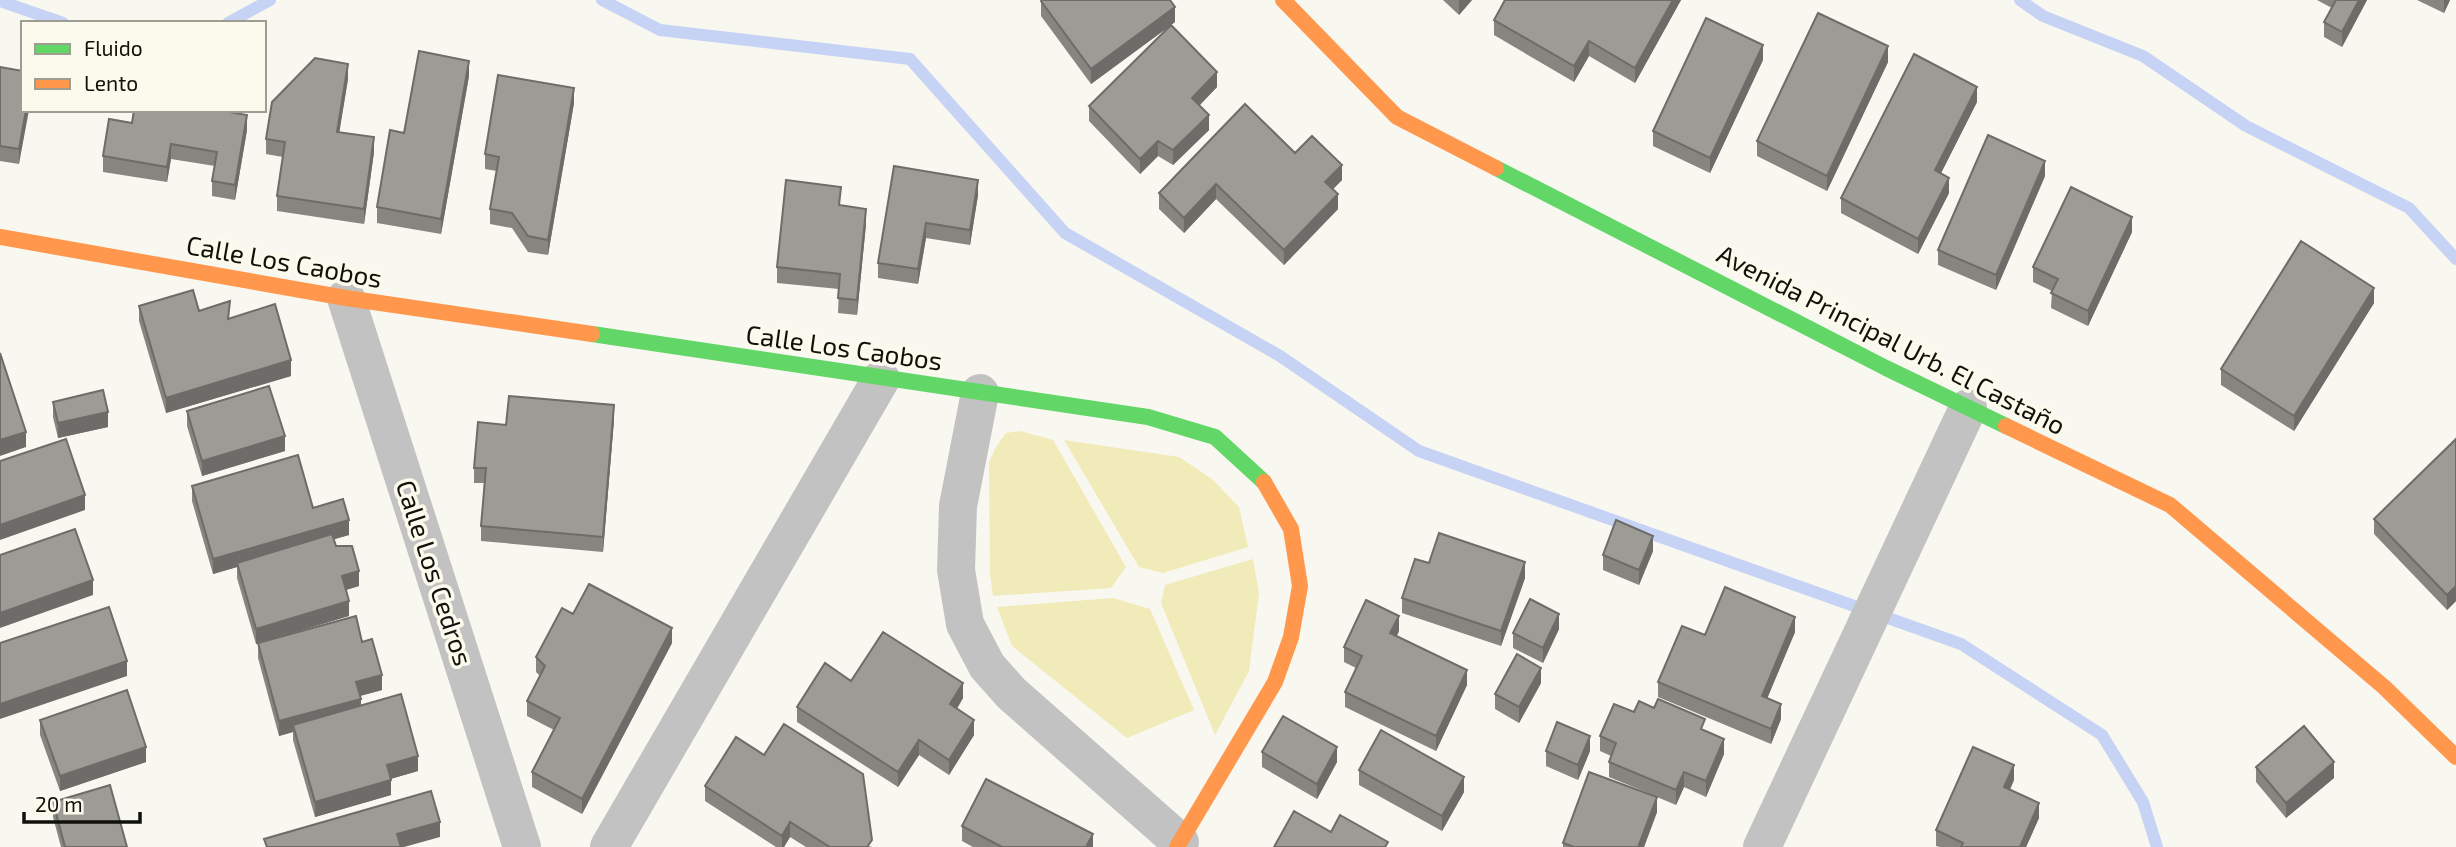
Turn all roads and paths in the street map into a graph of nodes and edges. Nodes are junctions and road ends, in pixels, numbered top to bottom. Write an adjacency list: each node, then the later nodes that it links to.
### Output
1 (1283, 0): 6 (street, Avenida Principal Urb. El Castaño)
2 (0, 237): 3 (street, Calle Los Caobos)
3 (346, 298): 4 (street, Calle Los Caobos); 9 (street, Calle Los Cedros)
4 (881, 379): 5 (street, Calle Los Caobos); 10 (street)
5 (980, 393): 8 (street); 8 (street, Calle Los Caobos)
6 (1968, 408): 7 (street, Avenida Principal Urb. El Castaño); 11 (street)
7 (2456, 757)
8 (1179, 844)
9 (522, 847)
10 (610, 847)
11 (1762, 847)

